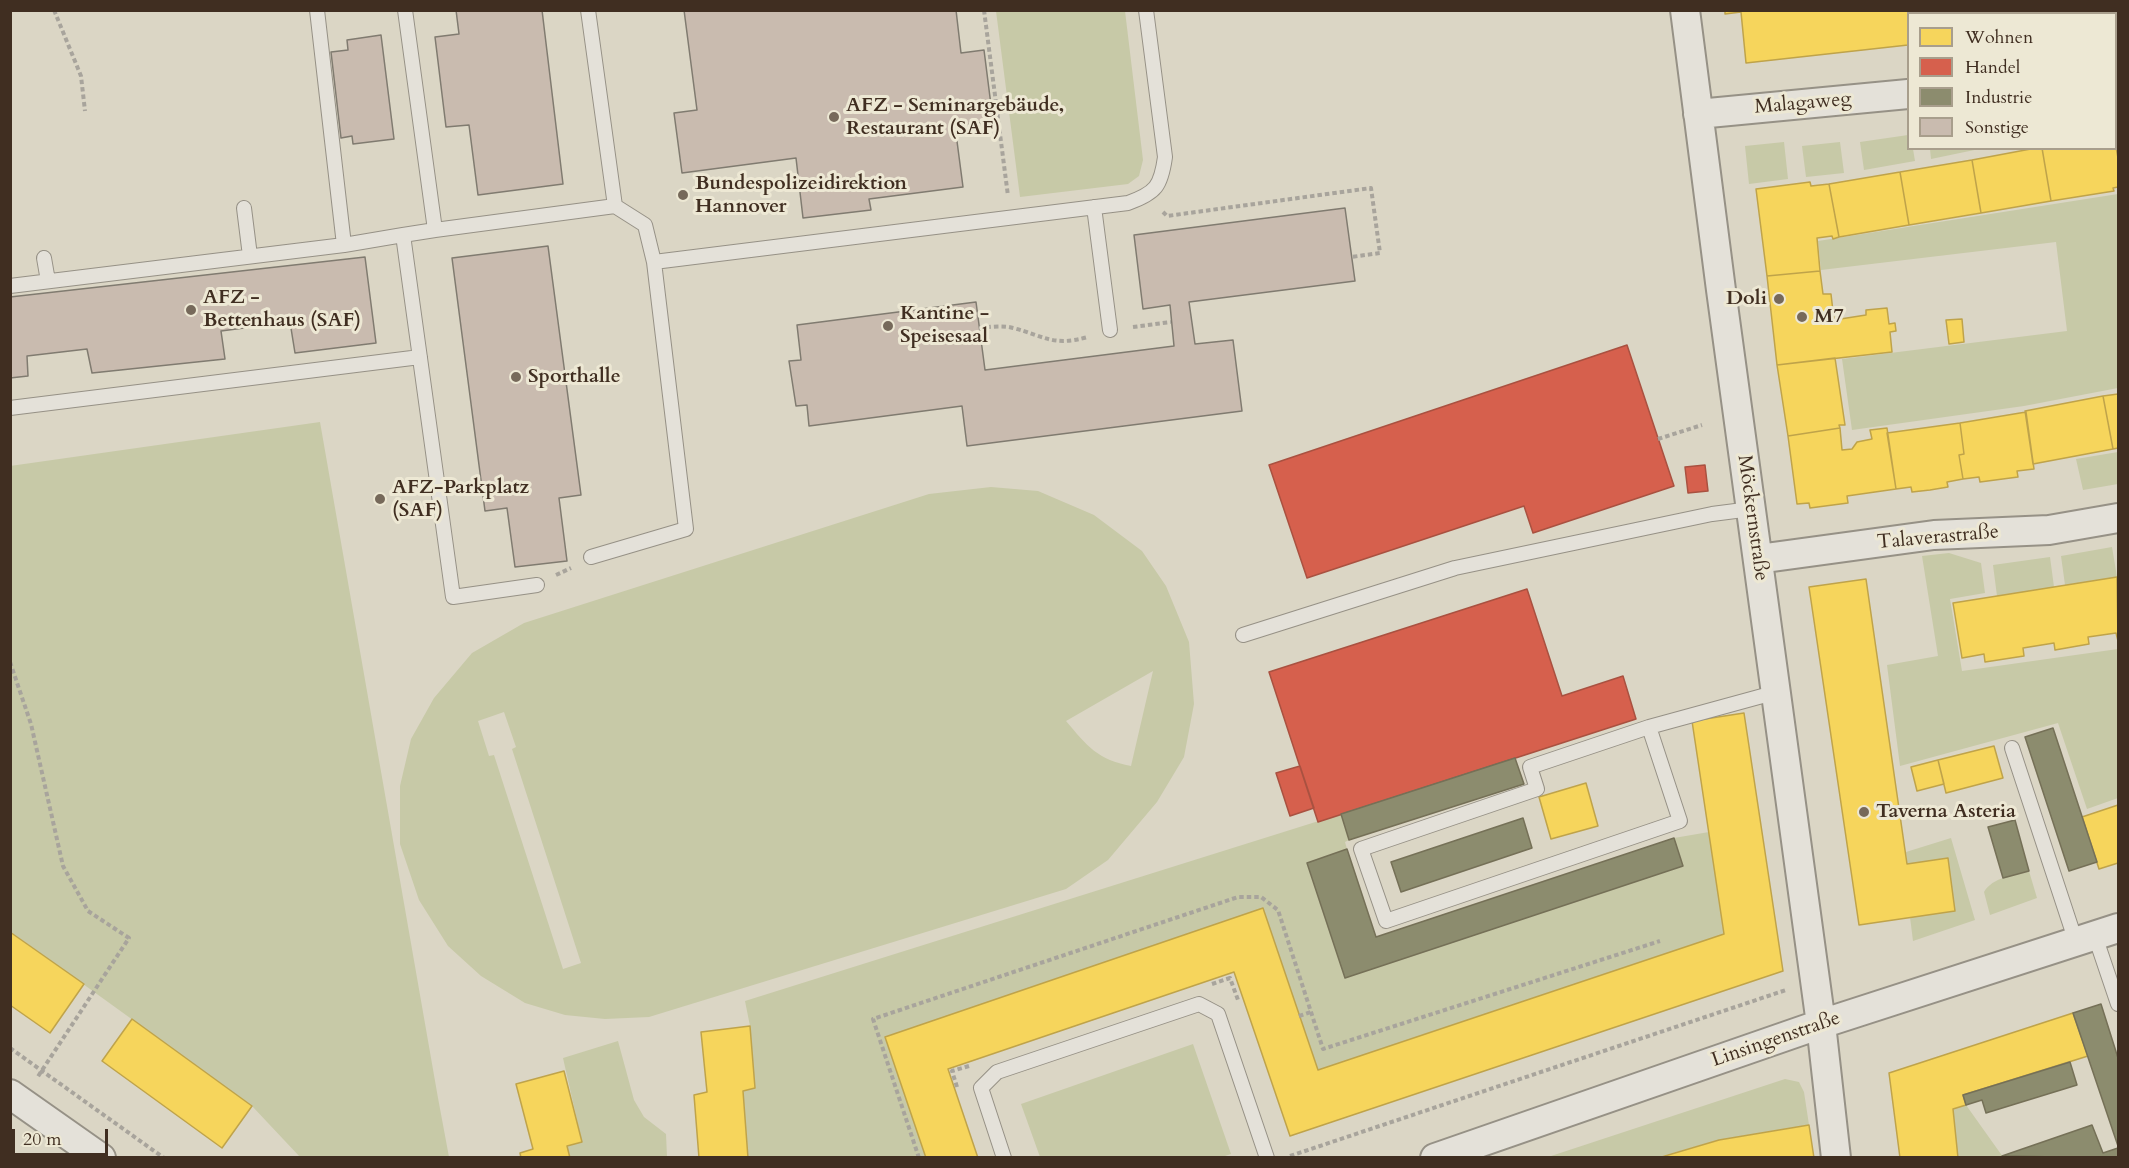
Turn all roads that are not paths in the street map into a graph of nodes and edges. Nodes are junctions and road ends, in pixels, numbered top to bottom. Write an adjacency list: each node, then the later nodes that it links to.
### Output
1 (316, 10): 13 (lane)
2 (405, 10): 11 (lane)
3 (588, 10): 8 (lane)
4 (1146, 10): 9 (lane)
5 (1685, 10): 7 (street, Möckernstraße)
6 (1907, 94): 7 (street, Malagaweg)
7 (1698, 114): 22 (street, Möckernstraße)
8 (615, 206): 11 (lane); 16 (lane)
9 (1094, 207): 16 (lane); 19 (lane)
10 (244, 208): 14 (lane)
11 (435, 230): 12 (lane)
12 (403, 235): 13 (lane); 20 (lane)
13 (344, 245): 14 (lane)
14 (250, 256): 17 (lane)
15 (44, 258): 17 (lane)
16 (654, 262): 24 (lane)
17 (48, 281): 18 (lane)
18 (10, 286)
19 (1110, 330)
20 (420, 357): 21 (lane); 26 (lane)
21 (10, 408)
22 (1751, 509): 25 (street, Möckernstraße); 27 (lane)
23 (2118, 518): 25 (street, Talaverastraße)
24 (591, 557)
25 (1758, 560): 28 (street, Möckernstraße)
26 (537, 585)
27 (1243, 635)
28 (1777, 692): 29 (lane); 33 (street, Möckernstraße)
29 (1649, 727): 29 (lane)
30 (2012, 748): 31 (lane)
31 (2096, 936): 32 (lane); 33 (street, Linsingenstraße)
32 (2118, 1004)
33 (1821, 1024): 35 (street, Linsingenstraße); 39 (street, Möckernstraße)
34 (21, 1090): 36 (street)
35 (1444, 1156)
36 (101, 1158)
37 (1004, 1158): 38 (lane)
38 (1267, 1158)
39 (1836, 1158)

